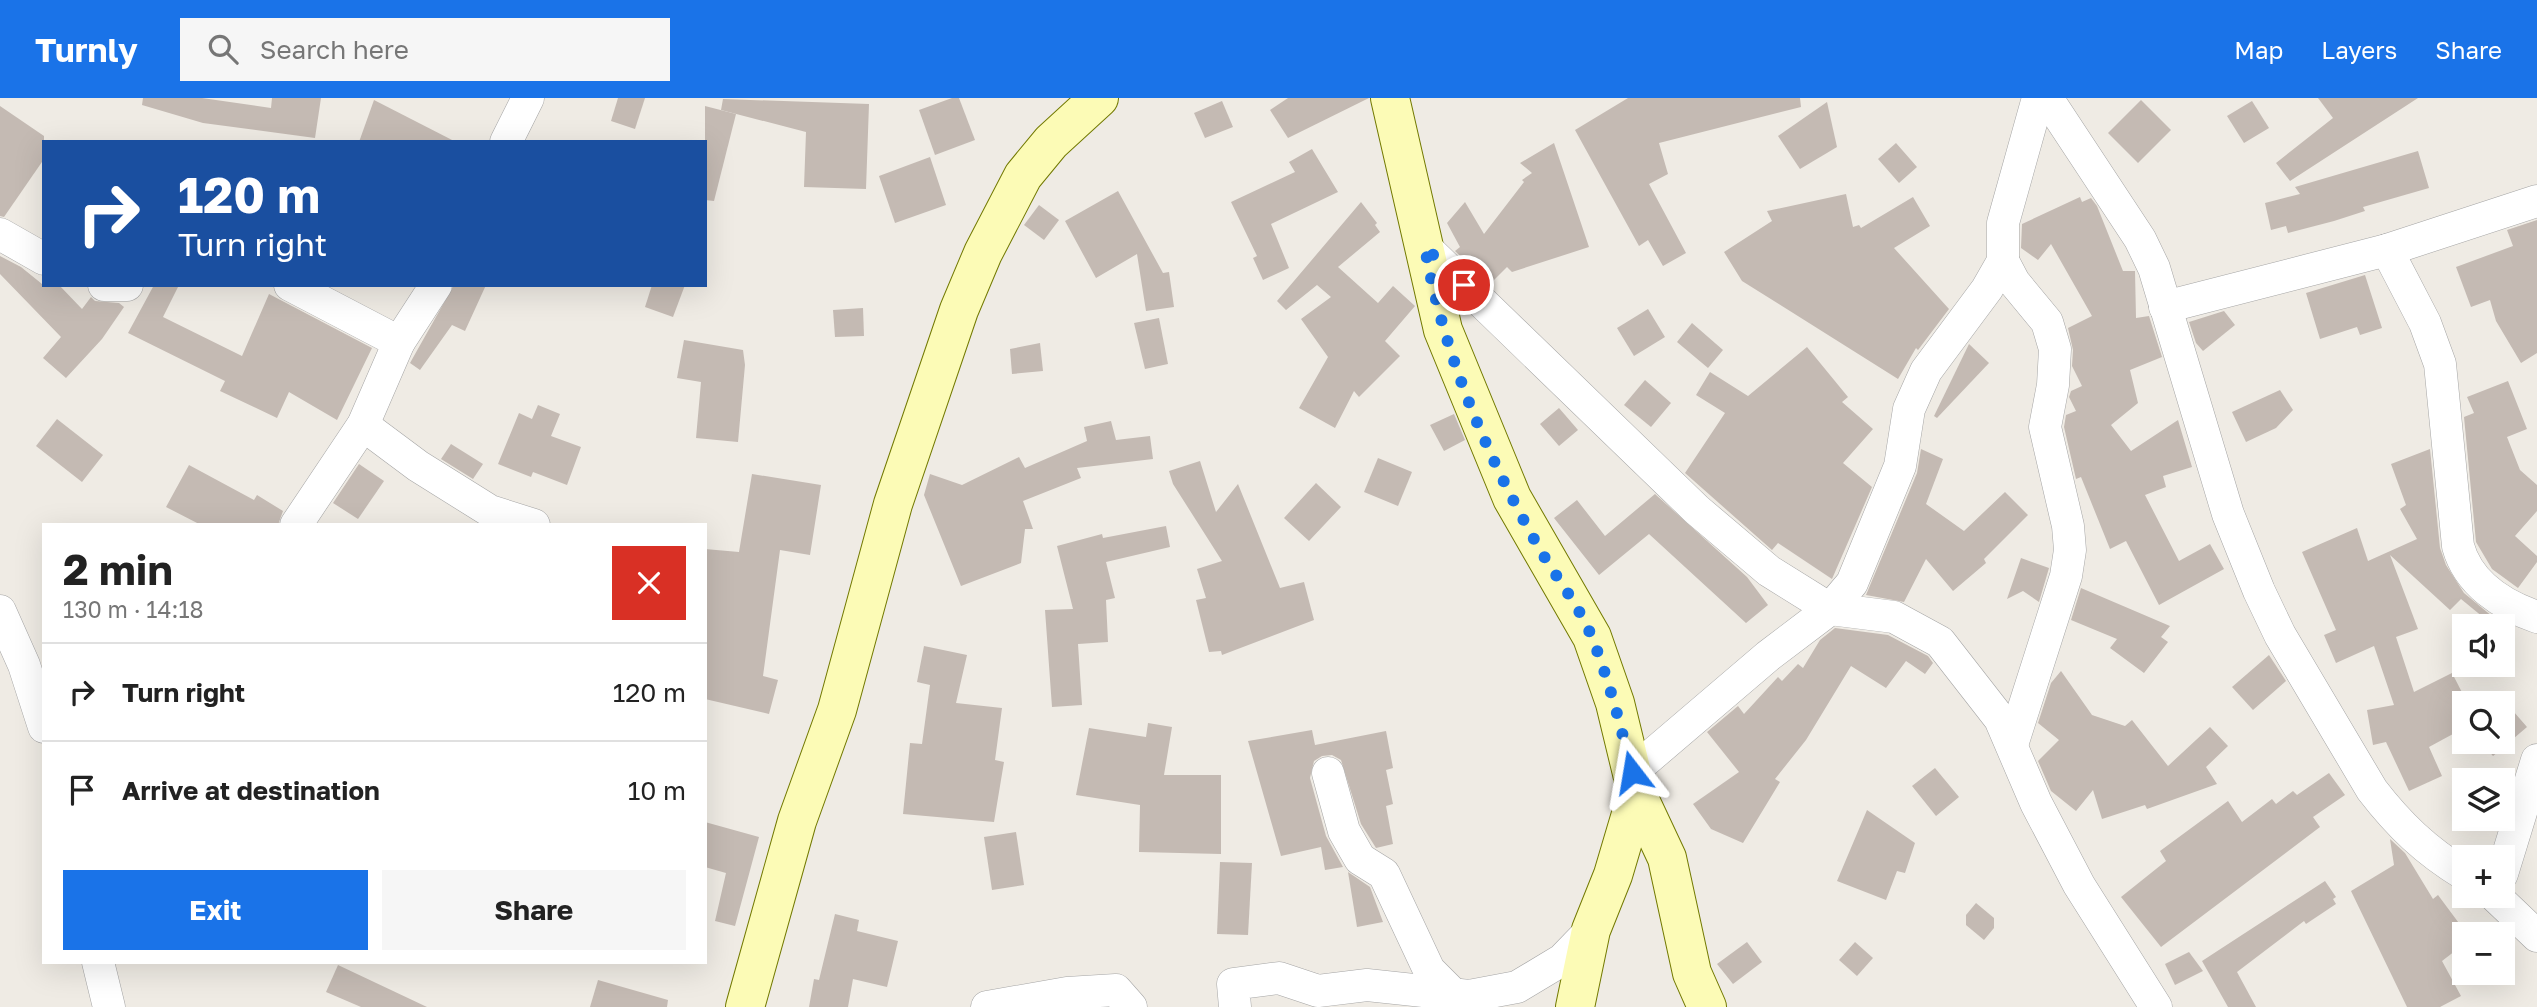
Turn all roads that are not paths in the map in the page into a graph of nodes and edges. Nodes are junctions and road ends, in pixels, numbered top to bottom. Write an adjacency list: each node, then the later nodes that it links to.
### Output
1 (528, 98): 5 (street)
2 (1099, 98): 35 (street)
3 (1390, 98): 8 (street)
4 (2050, 100): 11 (street); 14 (street)
5 (507, 140)
6 (2537, 201): 9 (street)
7 (0, 234): 10 (street)
8 (1425, 247): 19 (street); 26 (street)
9 (2387, 250): 14 (street); 21 (street)
10 (42, 258)
11 (2003, 261): 19 (street); 23 (street)
12 (294, 287): 15 (street)
13 (435, 287): 15 (street)
14 (2165, 307): 28 (street)
15 (400, 342): 16 (street)
16 (362, 425): 17 (street); 18 (street)
17 (297, 523)
18 (528, 523)
19 (1830, 610): 23 (street); 26 (street)
20 (0, 611): 22 (street)
21 (2537, 617)
22 (42, 721)
23 (2012, 745): 41 (street)
24 (2537, 760): 27 (street)
25 (1328, 773): 33 (street)
26 (1634, 783): 30 (street); 40 (street)
27 (2511, 845)
28 (2452, 866)
29 (2508, 908): 31 (street)
30 (1591, 930): 33 (street); 39 (street)
31 (2537, 936)
32 (98, 964): 34 (street)
33 (1453, 994): 38 (street)
34 (109, 1007)
35 (745, 1007)
36 (987, 1007): 37 (street)
37 (1131, 1007)
38 (1235, 1007)
39 (1575, 1007)
40 (1707, 1007)
41 (2156, 1007)

